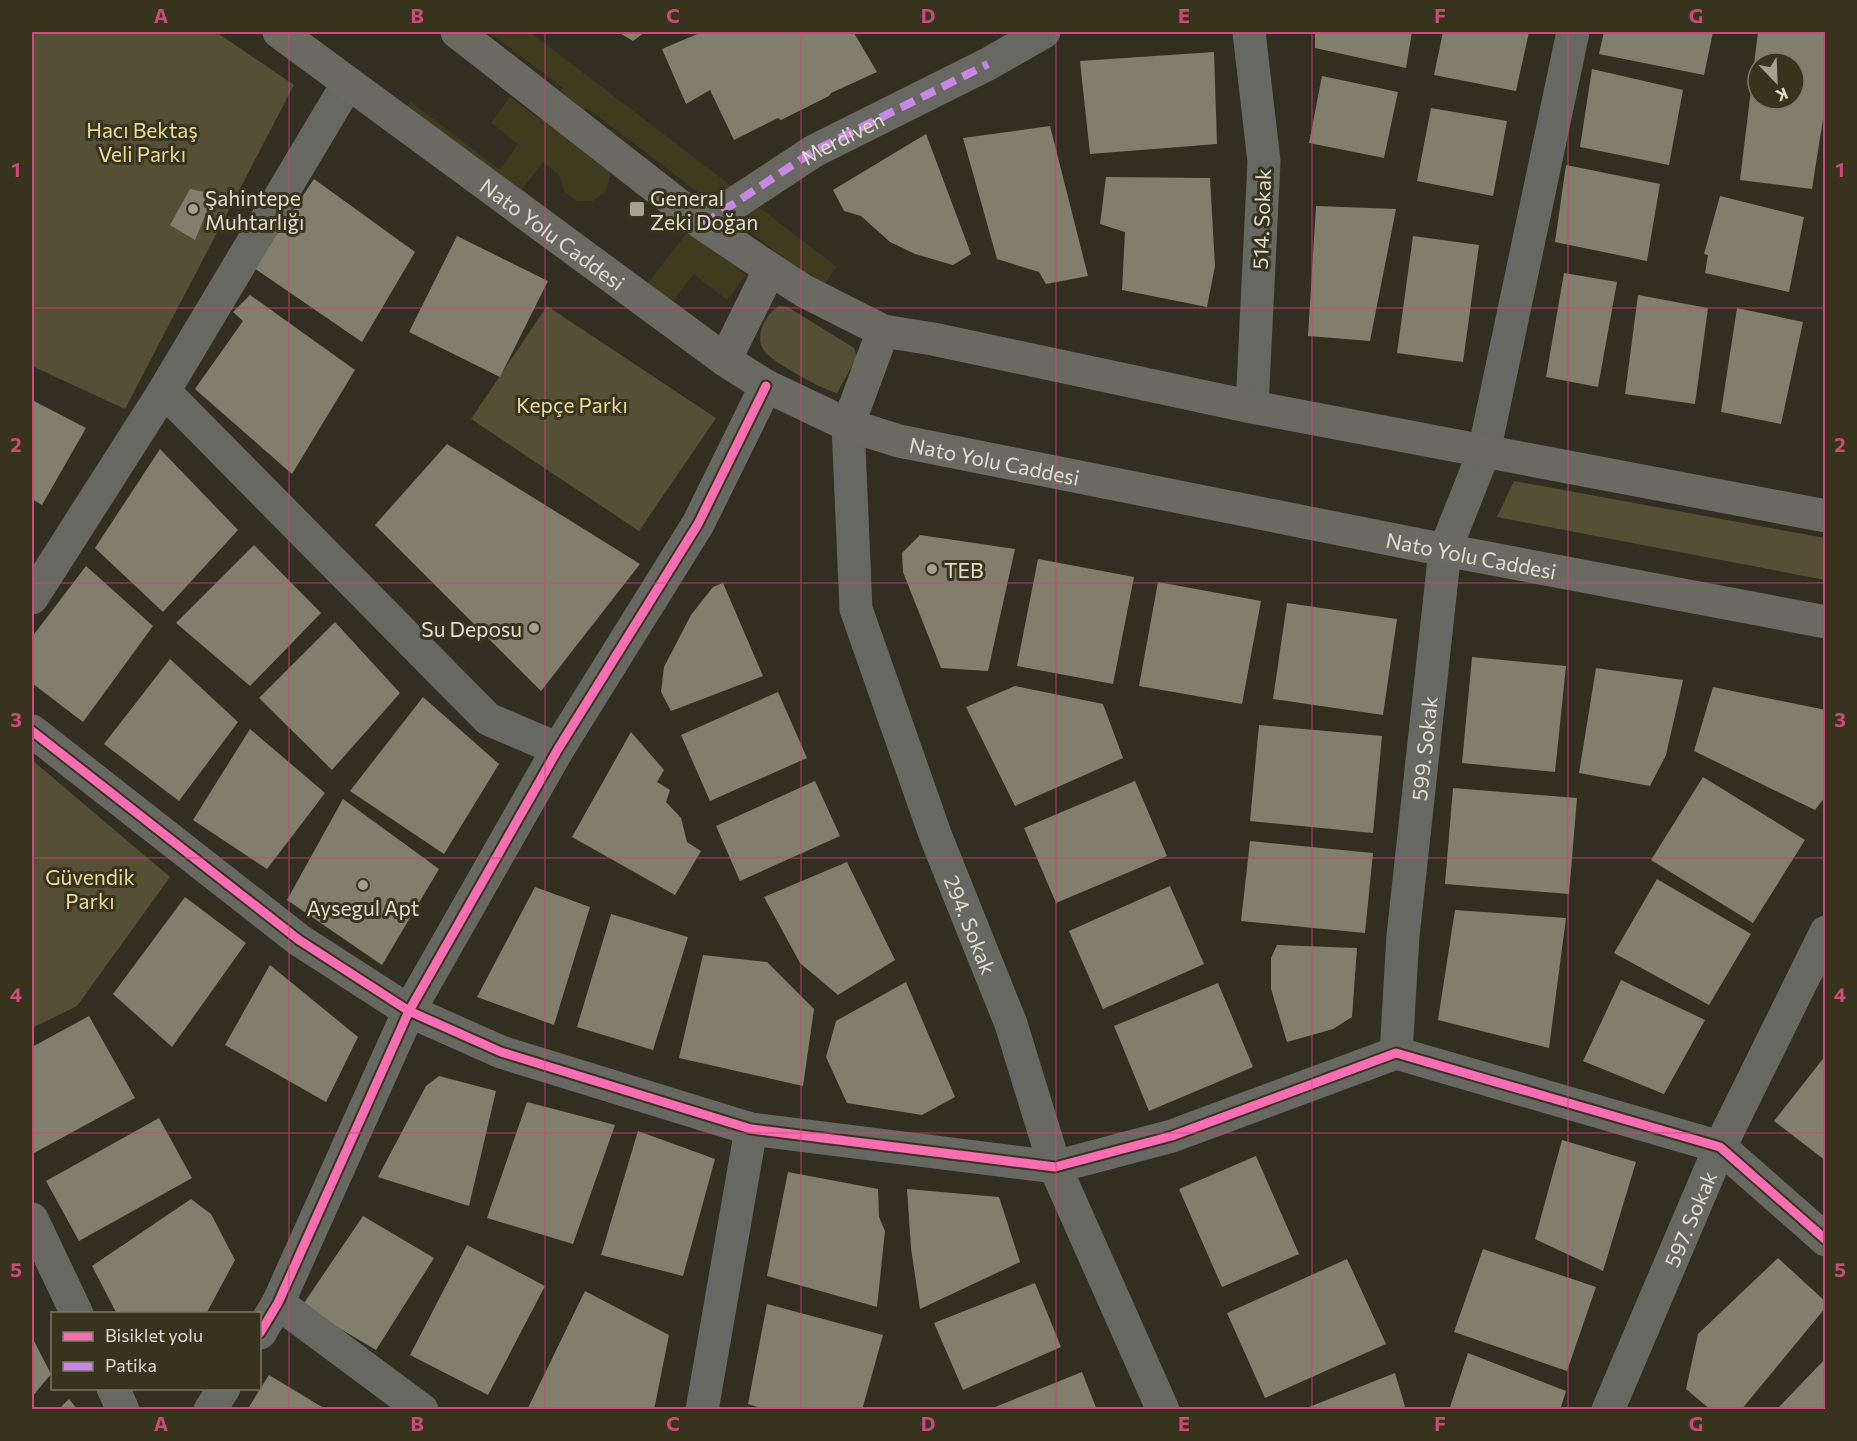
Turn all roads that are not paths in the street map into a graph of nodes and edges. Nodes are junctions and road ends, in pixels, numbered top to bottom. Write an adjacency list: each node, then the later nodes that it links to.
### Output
1 (279, 32): 6 (main road, Nato Yolu Caddesi)
2 (457, 32): 7 (main road)
3 (1044, 32): 7 (street, Merdiven)
4 (1249, 32): 13 (street, 514. Sokak)
5 (1573, 32): 15 (street, 599. Sokak)
6 (348, 83): 10 (main road, Nato Yolu Caddesi); 12 (street)
7 (703, 224): 8 (main road)
8 (770, 269): 9 (main road); 10 (main road)
9 (882, 331): 13 (main road); 14 (main road)
10 (725, 360): 11 (main road, Nato Yolu Caddesi)
11 (766, 386): 14 (main road, Nato Yolu Caddesi); 21 (street)
12 (164, 391): 18 (street); 21 (street)
13 (1252, 407): 15 (main road)
14 (848, 425): 17 (main road, Nato Yolu Caddesi); 27 (street, 294. Sokak)
15 (1484, 452): 16 (main road); 17 (street, 599. Sokak)
16 (1826, 516)
17 (1445, 550): 19 (main road, Nato Yolu Caddesi); 24 (street, 599. Sokak)
18 (32, 598)
19 (1826, 622)
20 (32, 731): 23 (street)
21 (558, 748): 23 (street)
22 (1826, 932): 26 (street, 597. Sokak)
23 (409, 1011): 25 (street); 30 (street)
24 (1396, 1053): 26 (street); 27 (street)
25 (751, 1129): 27 (street); 38 (street)
26 (1719, 1147): 29 (street); 40 (street, 597. Sokak)
27 (1055, 1167): 39 (street, 294. Sokak)
28 (32, 1219): 31 (street)
29 (1826, 1240)
30 (278, 1303): 32 (street); 37 (street)
31 (76, 1312)
32 (261, 1331)
33 (113, 1390): 35 (street)
34 (223, 1390): 36 (street)
35 (123, 1410)
36 (210, 1410)
37 (422, 1410)
38 (702, 1410)
39 (1162, 1410)
40 (1608, 1410)

